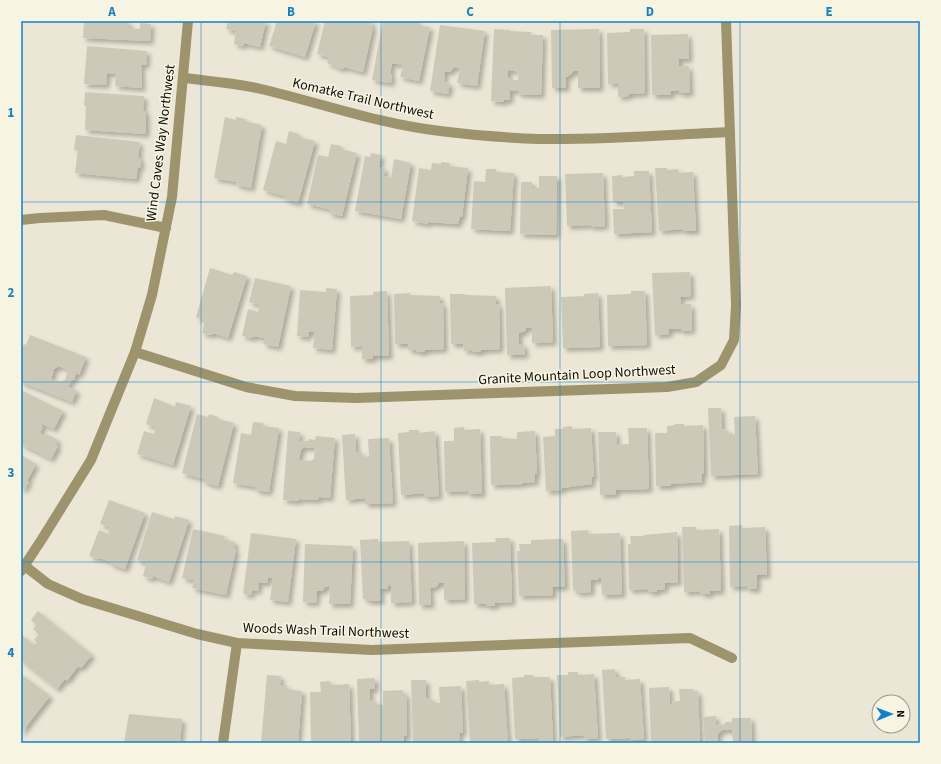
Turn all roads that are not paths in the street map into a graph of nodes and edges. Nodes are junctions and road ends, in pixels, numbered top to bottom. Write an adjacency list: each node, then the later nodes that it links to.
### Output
1 (188, 21): 3 (street, Wind Caves Way Northwest)
2 (726, 21): 4 (street, Granite Mountain Loop Northwest)
3 (184, 78): 4 (street, Komatke Trail Northwest); 6 (street, Wind Caves Way Northwest)
4 (730, 132): 7 (street, Granite Mountain Loop Northwest)
5 (21, 220): 6 (street)
6 (166, 228): 7 (street, Wind Caves Way Northwest)
7 (135, 352): 8 (street, Wind Caves Way Northwest)
8 (23, 569): 9 (street, Woods Wash Trail Northwest)
9 (237, 643): 10 (street, Woods Wash Trail Northwest); 11 (street)
10 (732, 658)
11 (223, 743)

